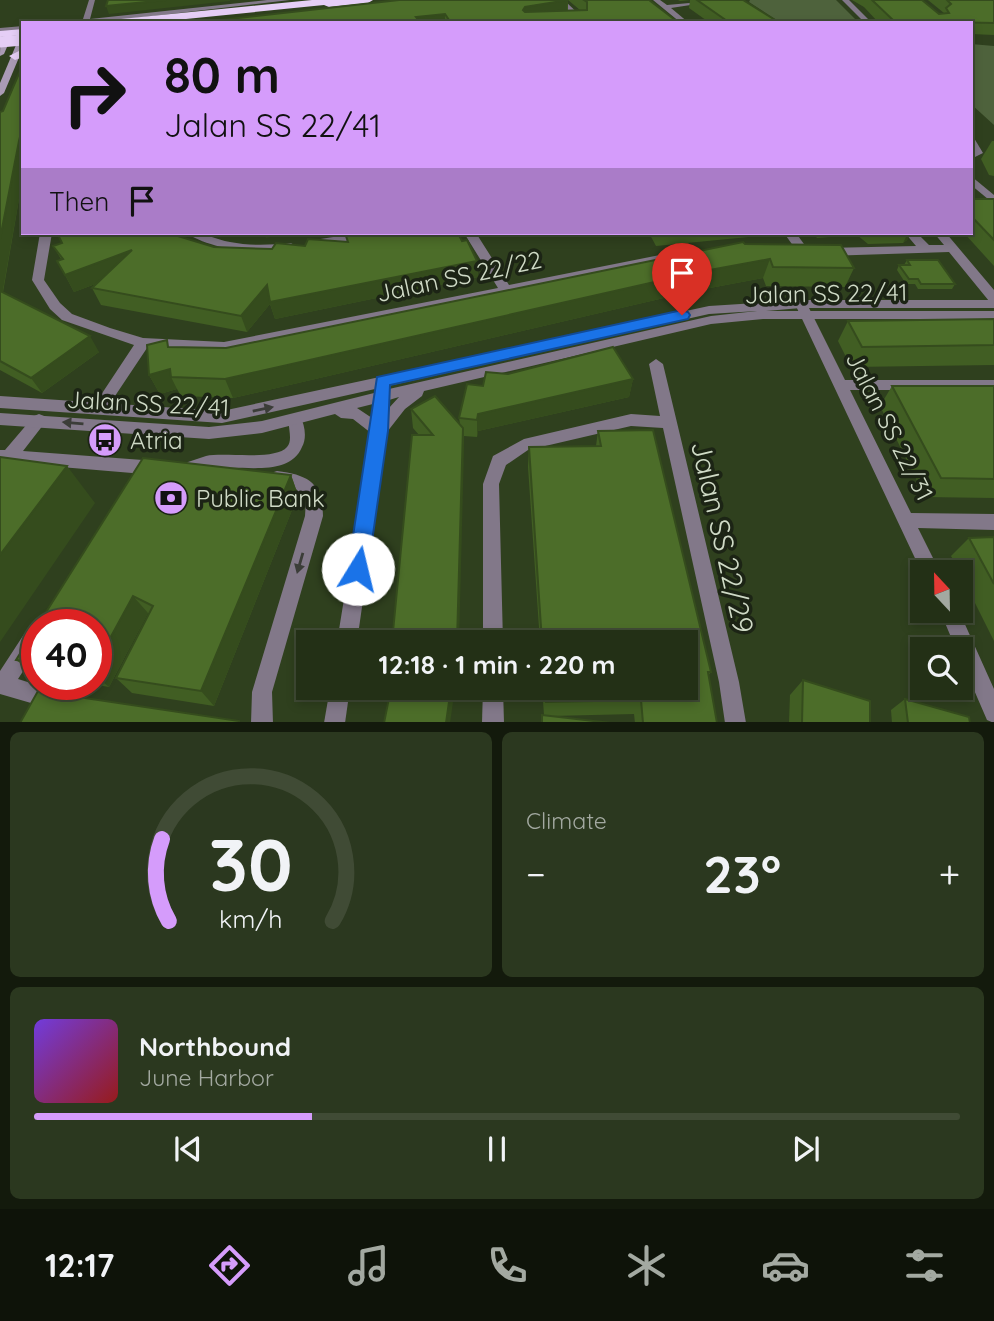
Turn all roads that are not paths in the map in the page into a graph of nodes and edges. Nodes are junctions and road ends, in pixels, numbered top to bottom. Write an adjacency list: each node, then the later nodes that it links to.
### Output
1 (92, 0): 14 (street)
2 (287, 0): 8 (street)
3 (343, 0): 15 (highway)
4 (560, 0): 13 (street)
5 (656, 0): 10 (street)
6 (720, 0): 10 (street)
7 (845, 0): 20 (street)
8 (244, 2): 14 (street)
9 (363, 4): 11 (street); 16 (highway); 17 (highway); 18 (highway)
10 (666, 7): 19 (street)
11 (330, 13)
12 (566, 18): 13 (street)
13 (582, 20)
14 (86, 21)
15 (131, 21)
16 (169, 21)
17 (206, 21)
18 (240, 21)
19 (684, 21)
20 (867, 21)
21 (2, 40): 22 (highway)
22 (21, 44): 23 (main road)
23 (0, 93)
24 (973, 180): 25 (street)
25 (989, 192): 26 (street)
26 (994, 201)
27 (46, 235): 42 (street, Jalan SS 22/22)
28 (199, 235): 29 (street)
29 (355, 235)
30 (471, 235): 37 (street)
31 (791, 235): 34 (street)
32 (913, 235): 34 (street)
33 (942, 235): 35 (street)
34 (925, 248): 35 (street)
35 (954, 248): 38 (street)
36 (707, 254): 37 (street, Jalan SS 22/22)
37 (505, 289): 42 (street, Jalan SS 22/22)
38 (994, 298)
39 (994, 304): 40 (street, Jalan SS 22/41)
40 (804, 309): 41 (street, Jalan SS 22/41); 44 (street, Jalan SS 22/41); 45 (street, Jalan SS 22/31); 47 (street, Jalan SS 22/41)
41 (994, 315)
42 (143, 343): 50 (street)
43 (656, 364): 55 (street, Jalan SS 22/29)
44 (383, 381): 48 (street); 50 (street, Jalan SS 22/41, one-way to 44)
45 (839, 384): 46 (street); 59 (street, Jalan SS 22/31)
46 (994, 385)
47 (427, 386): 48 (street, Jalan SS 22/41); 56 (street)
48 (381, 398): 51 (street, Jalan SS 22/41); 56 (street)
49 (0, 402): 50 (street, Jalan SS 22/41)
50 (98, 410)
51 (334, 410): 54 (street, Jalan SS 22/41); 56 (street)
52 (0, 419): 53 (street, Jalan SS 22/41)
53 (40, 420): 54 (street, Jalan SS 22/41, one-way to 53); 57 (street)
54 (295, 420): 58 (street)
55 (669, 423): 64 (street); 75 (street, Jalan SS 22/29)
56 (379, 431): 63 (street)
57 (3, 461): 58 (street)
58 (191, 468): 72 (street, one-way to 72)
59 (908, 520): 60 (street); 61 (street, Jalan SS 22/31)
60 (994, 522)
61 (926, 560)
62 (953, 623): 70 (street)
63 (349, 630)
64 (493, 630)
65 (21, 656): 66 (street)
66 (21, 690)
67 (44, 700): 71 (street)
68 (338, 700): 73 (street)
69 (493, 700): 74 (street)
70 (994, 713)
71 (32, 722)
72 (262, 722)
73 (334, 722)
74 (493, 722)
75 (736, 722)

